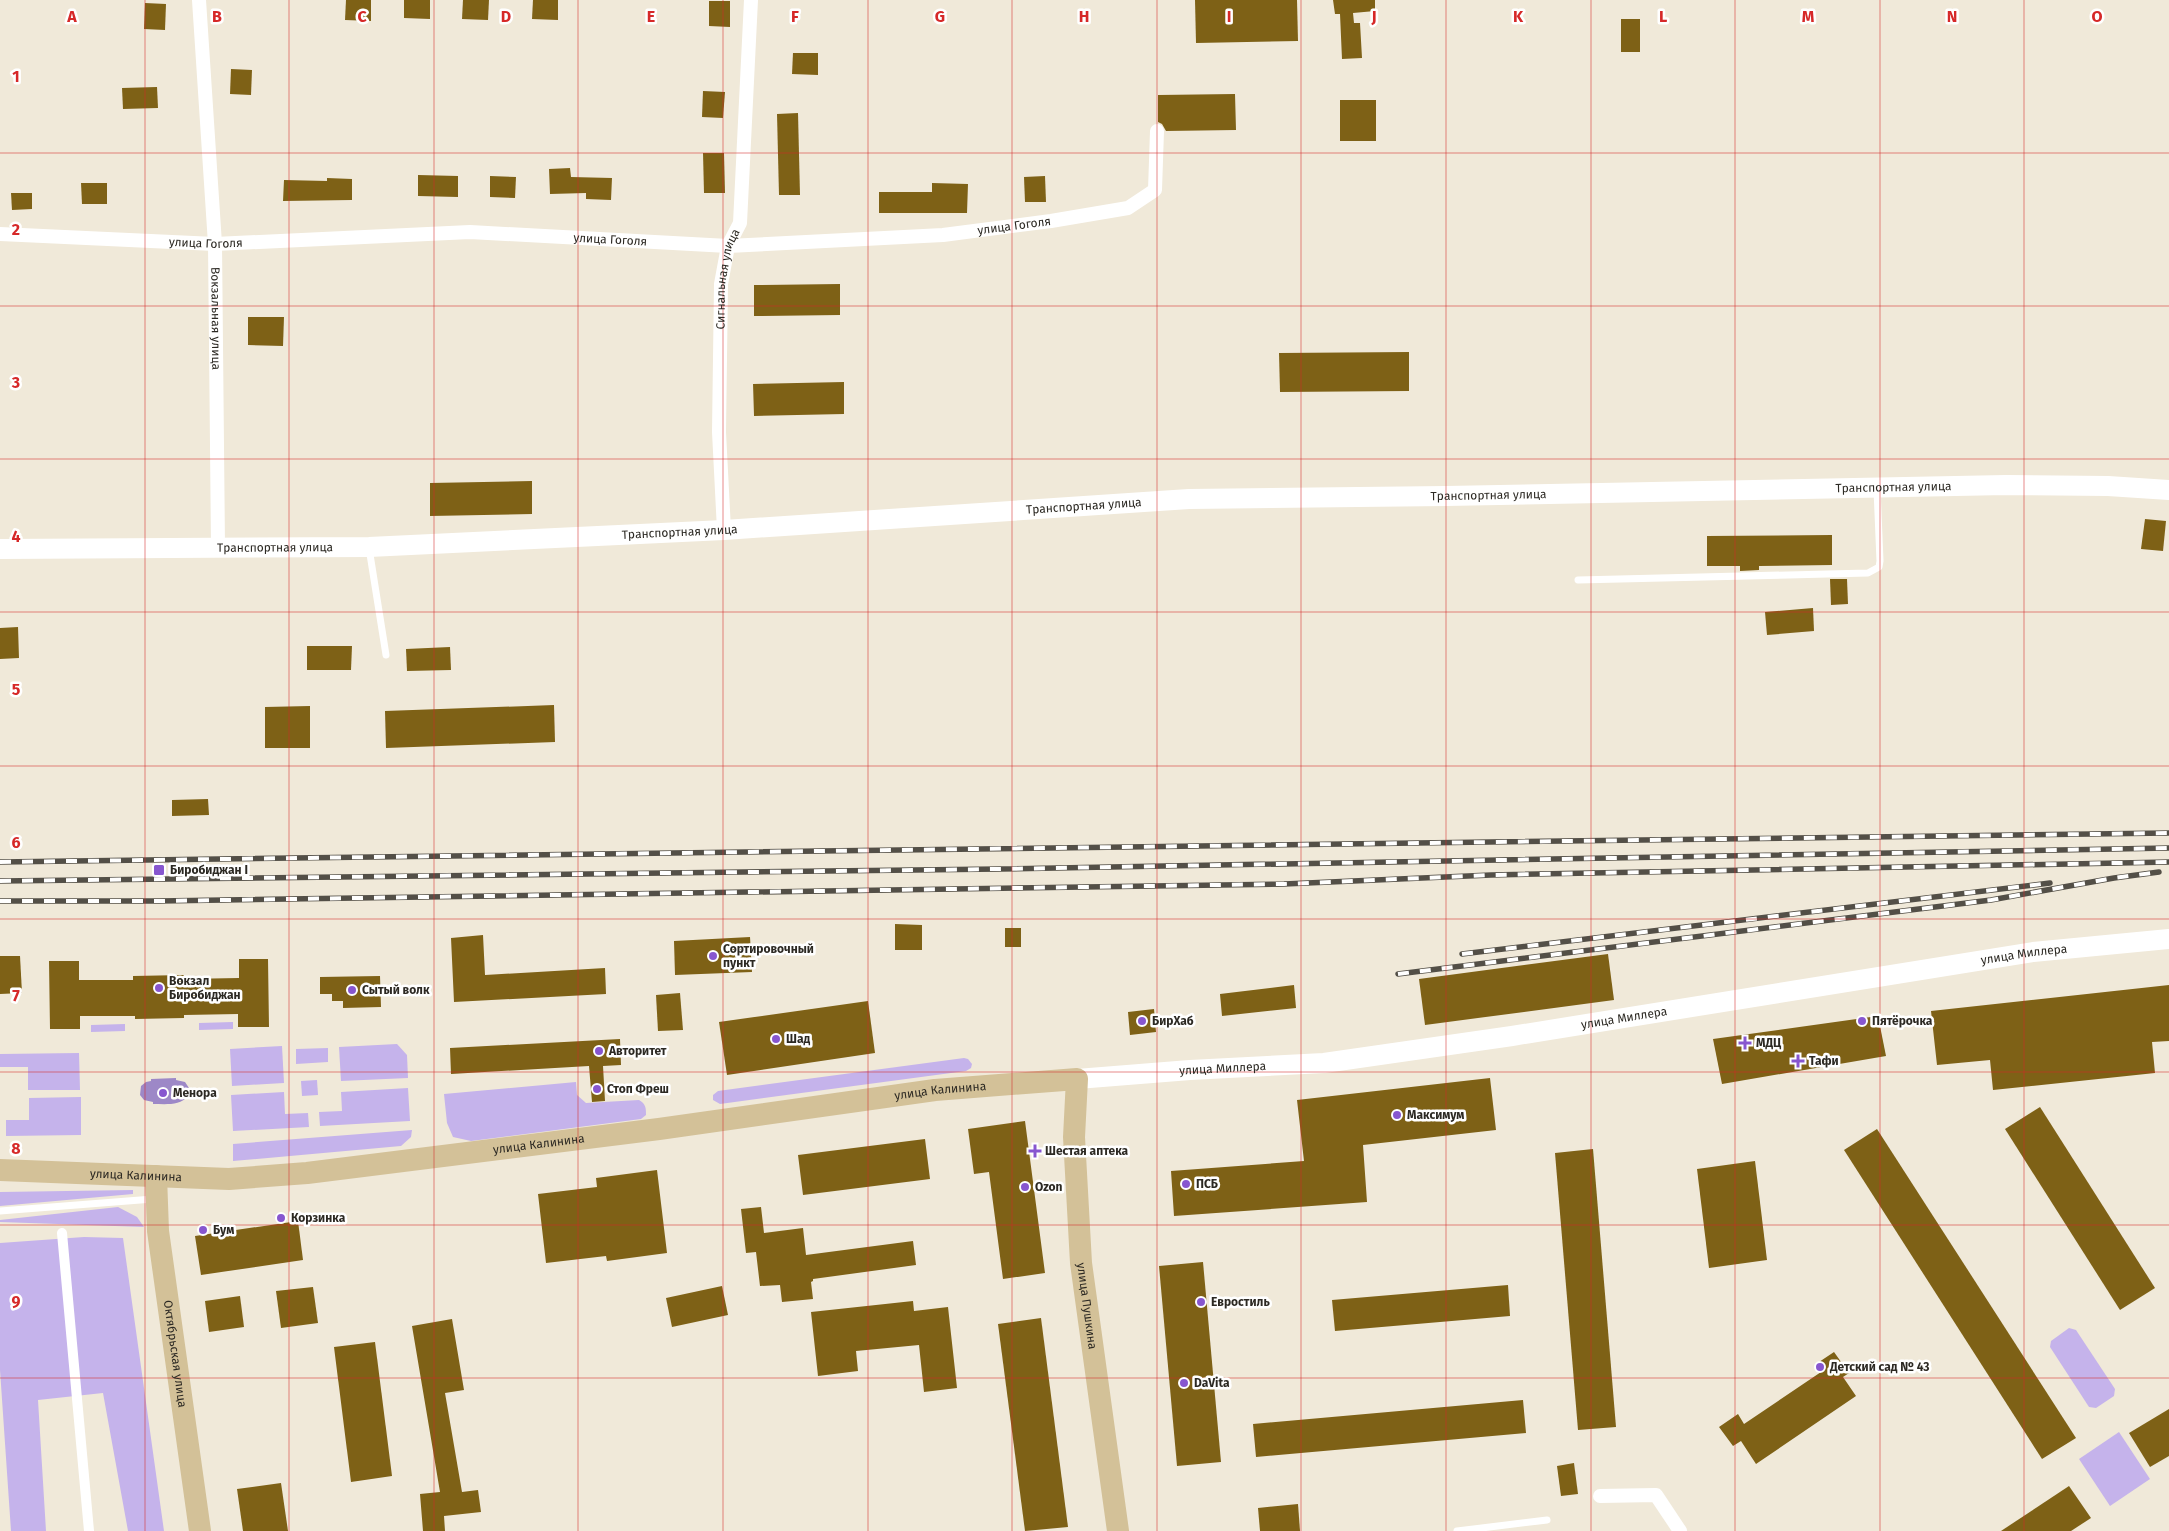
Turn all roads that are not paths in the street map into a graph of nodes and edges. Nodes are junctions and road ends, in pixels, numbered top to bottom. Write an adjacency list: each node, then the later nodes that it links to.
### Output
1 (199, 0): 5 (street, Вокзальная улица)
2 (751, 0): 6 (street, Сигнальная улица)
3 (1157, 131): 6 (street, улица Гоголя)
4 (0, 234): 5 (street, улица Гоголя)
5 (215, 244): 6 (street, улица Гоголя); 11 (street, Вокзальная улица)
6 (728, 246): 9 (street, Сигнальная улица)
7 (1877, 488): 8 (main road, Транспортная улица); 9 (main road, Транспортная улица); 13 (lane)
8 (2169, 490)
9 (724, 530): 10 (main road, Транспортная улица)
10 (369, 547): 11 (main road, Транспортная улица); 14 (lane)
11 (218, 548): 12 (main road, Транспортная улица)
12 (0, 549)
13 (1578, 580)
14 (386, 655)
15 (2169, 939): 16 (main road, улица Миллера)
16 (1077, 1079): 18 (main road, улица Калинина); 26 (main road, улица Пушкина)
17 (0, 1170): 18 (main road, улица Калинина)
18 (156, 1176): 19 (main road, Октябрьская улица)
19 (156, 1199): 20 (lane); 25 (main road, Октябрьская улица)
20 (0, 1211)
21 (62, 1233): 24 (street)
22 (1600, 1496): 28 (street)
23 (1548, 1520): 27 (lane)
24 (89, 1531)
25 (200, 1531)
26 (1118, 1531)
27 (1457, 1531)
28 (1680, 1531)

